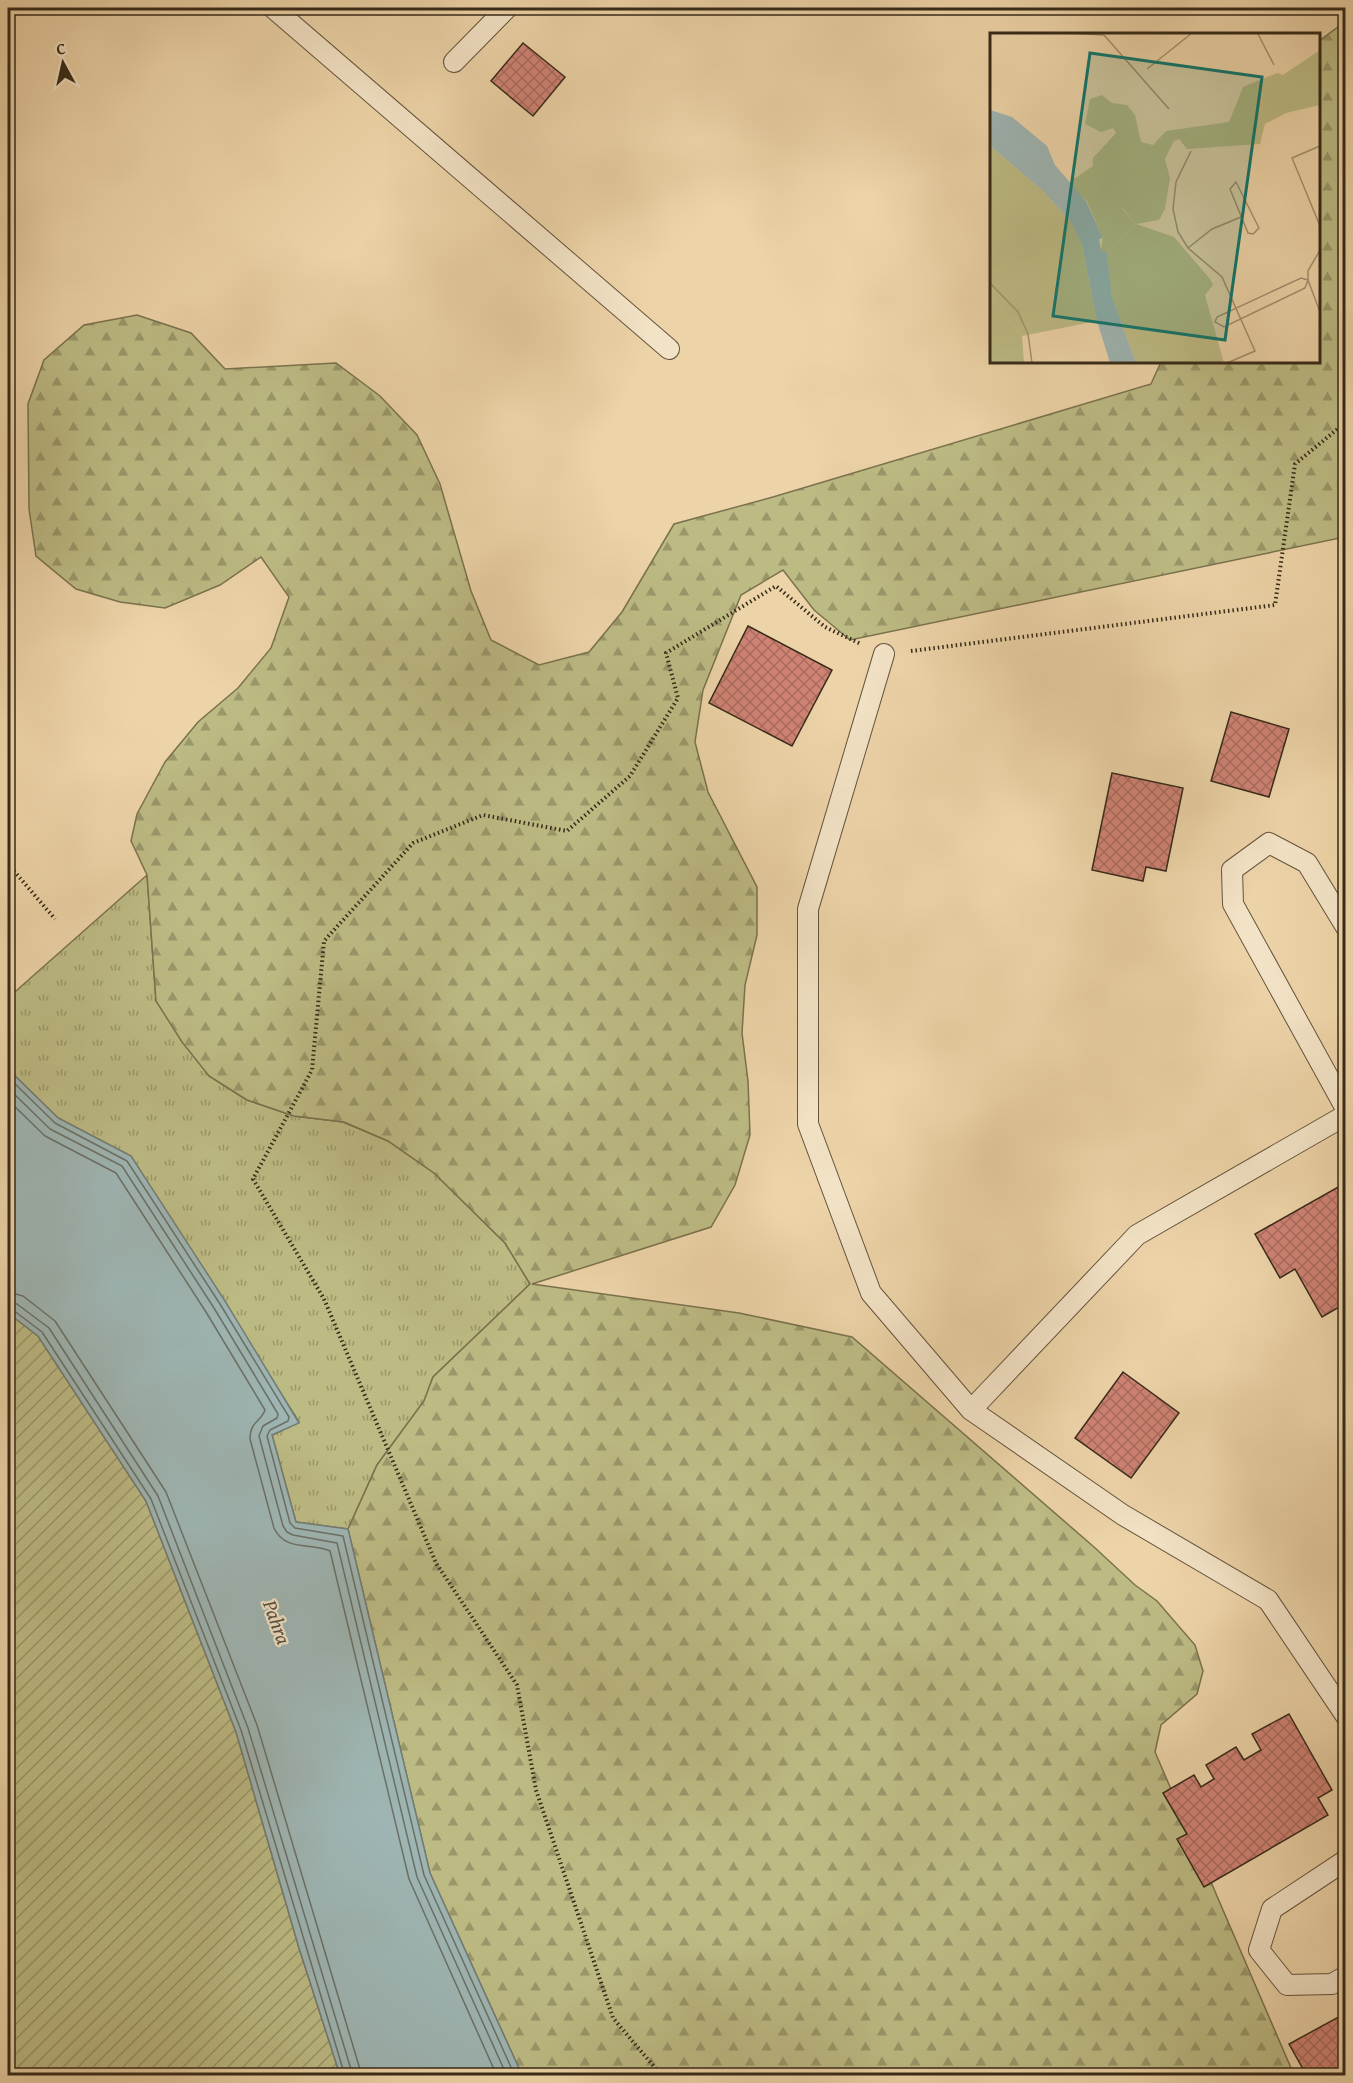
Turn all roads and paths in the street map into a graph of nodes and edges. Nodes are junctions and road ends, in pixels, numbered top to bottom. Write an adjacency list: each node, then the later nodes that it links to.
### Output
1 (273, 8): 6 (lane)
2 (507, 8): 3 (lane)
3 (454, 62)
4 (1346, 252): 5 (path)
5 (1346, 280)
6 (669, 349)
7 (1346, 422): 8 (path)
8 (884, 654): 14 (lane); 18 (path)
9 (8, 864): 10 (path)
10 (55, 920)
11 (1346, 927): 12 (lane)
12 (1346, 1109)
13 (1346, 1115): 14 (lane)
14 (970, 1410): 15 (lane)
15 (1346, 1716)
16 (1346, 1860): 17 (lane)
17 (1346, 1976)
18 (662, 2076)

